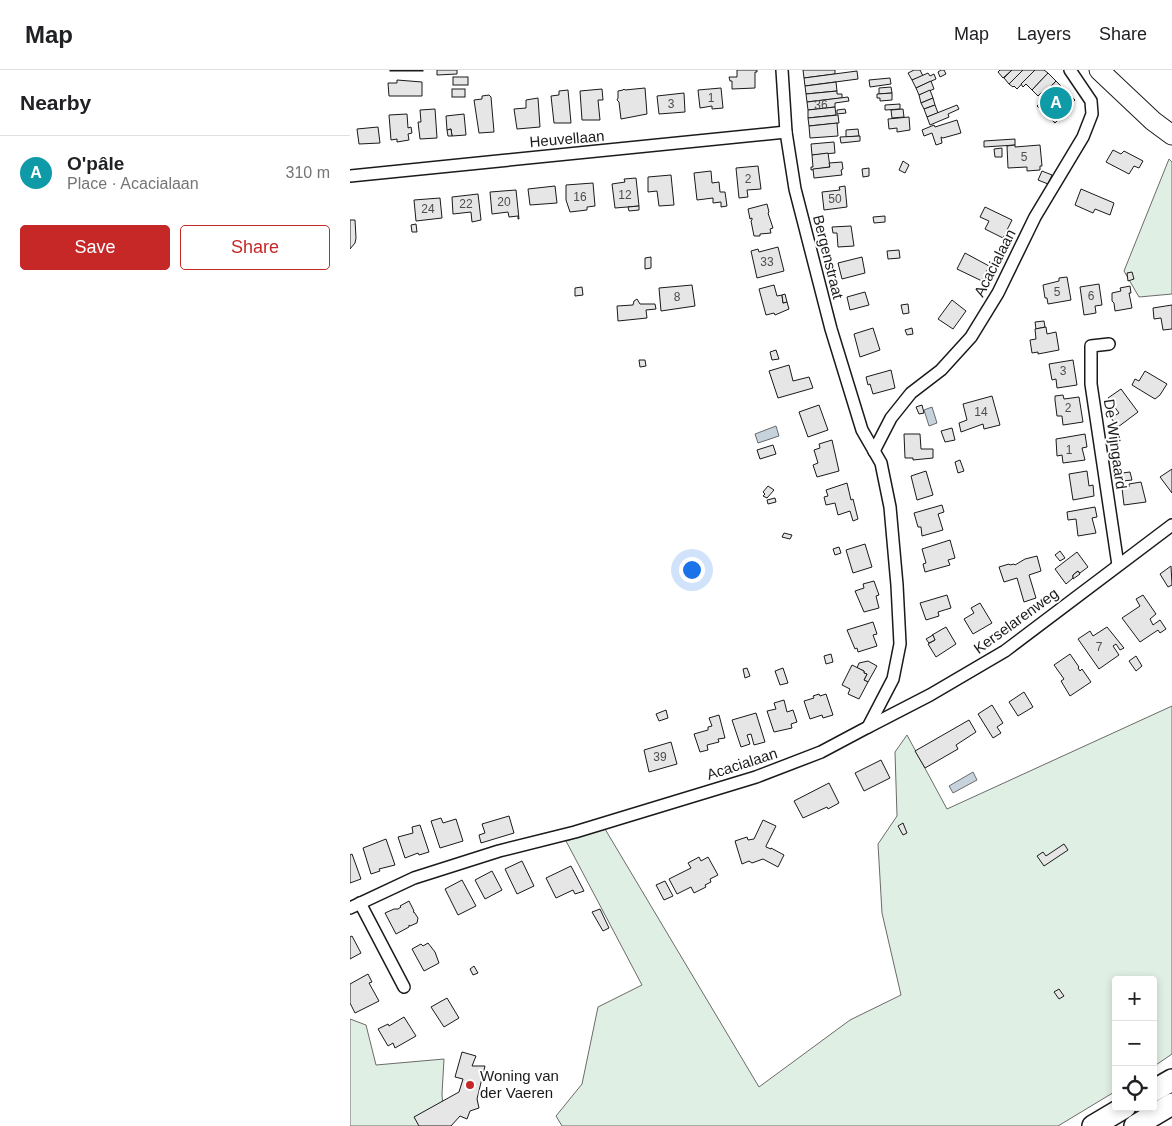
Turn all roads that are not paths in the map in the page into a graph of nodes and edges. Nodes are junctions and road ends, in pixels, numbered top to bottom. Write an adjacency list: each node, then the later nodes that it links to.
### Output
1 (782, 70): 5 (street, Bergenstraat)
2 (1070, 70): 9 (street, Acacialaan)
3 (1099, 70): 6 (main road)
4 (1112, 70): 6 (main road)
5 (786, 132): 7 (street, Heuvellaan); 9 (street, Bergenstraat)
6 (1172, 135)
7 (350, 176)
8 (1109, 344): 11 (street, De Wijngaard)
9 (873, 448): 12 (street)
10 (1172, 524): 11 (street, Kerselarenweg)
11 (1118, 565): 12 (street, Kerselarenweg)
12 (868, 727): 13 (street, Acacialaan)
13 (355, 906): 14 (street)
14 (404, 987)
15 (1168, 1092): 18 (highway)
16 (1118, 1111): 17 (highway)
17 (1093, 1126)
18 (1135, 1126)

